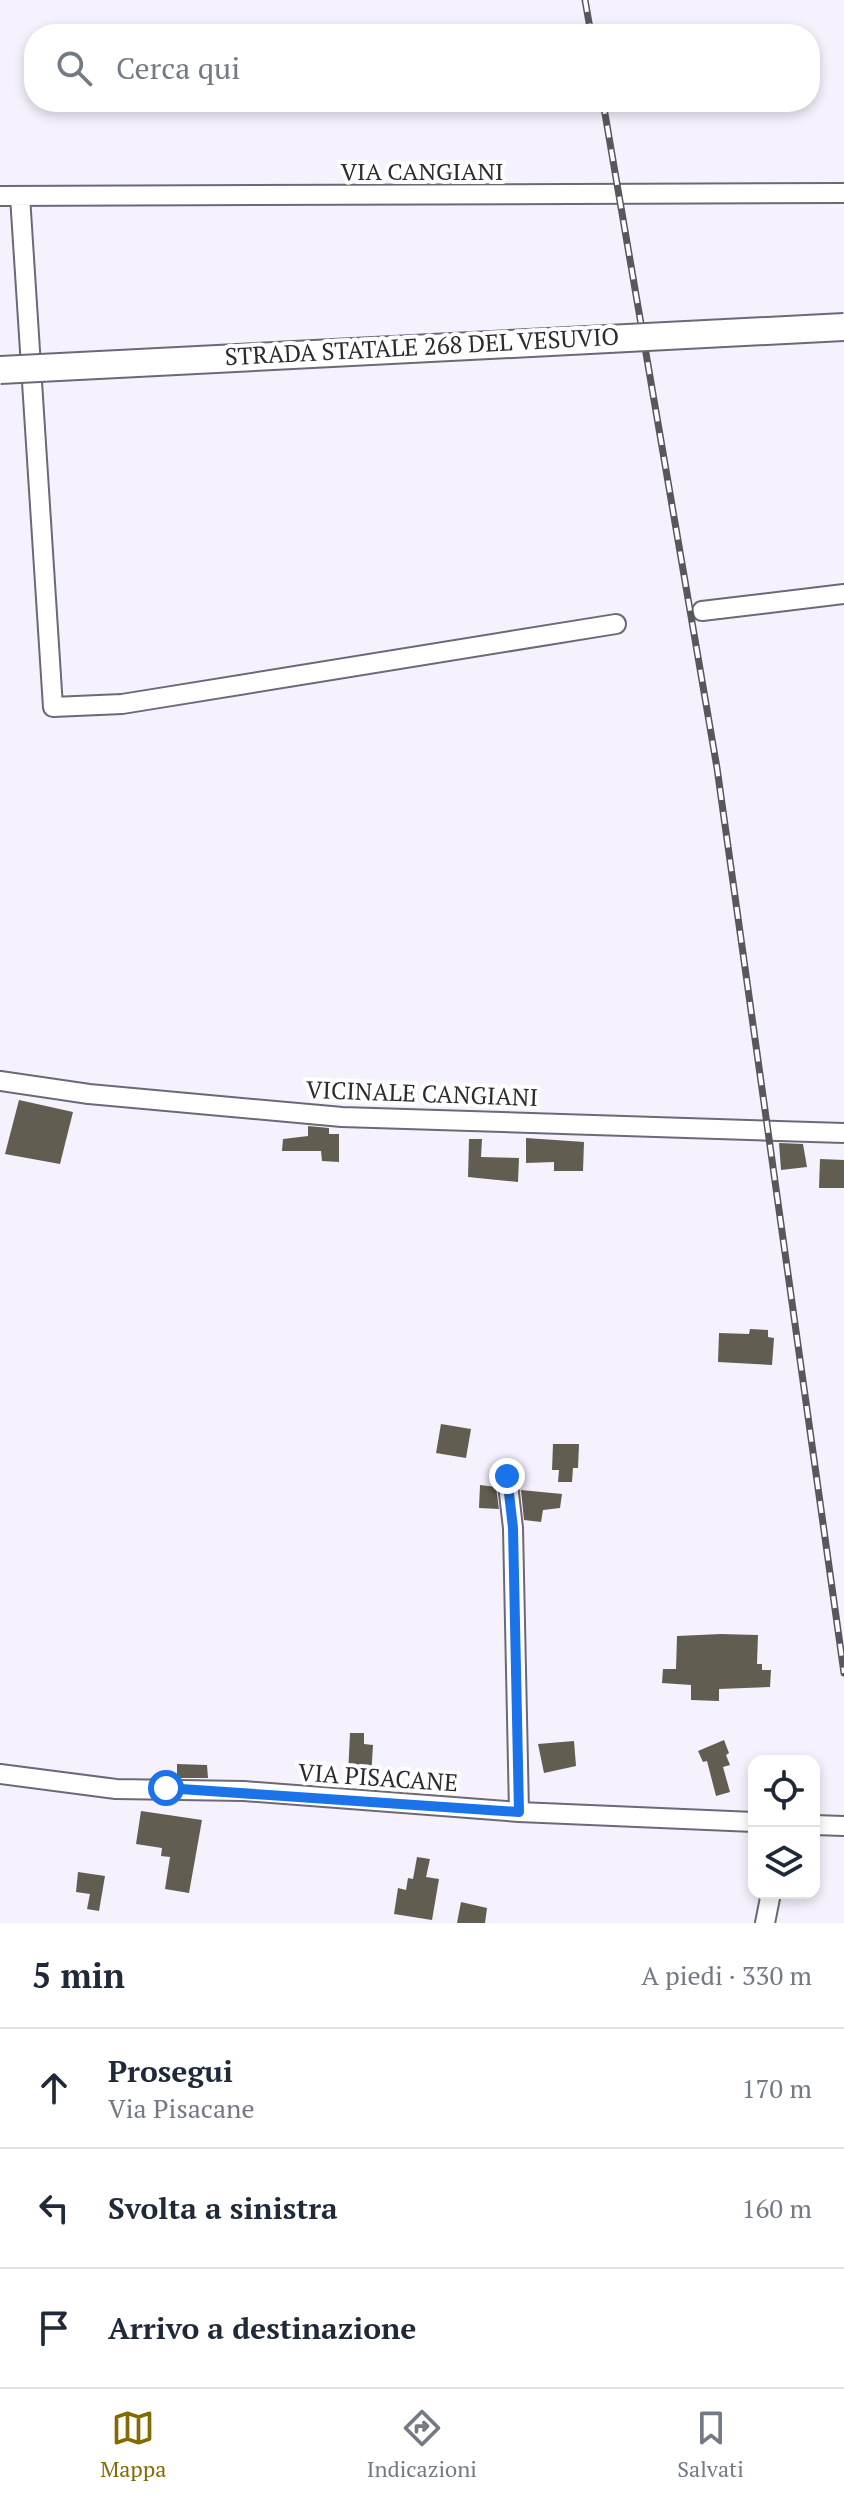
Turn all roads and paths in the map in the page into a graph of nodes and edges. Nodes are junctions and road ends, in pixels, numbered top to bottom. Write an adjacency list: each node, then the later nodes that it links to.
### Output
1 (844, 193): 3 (street, VIA CANGIANI)
2 (0, 196): 3 (street, VIA CANGIANI)
3 (20, 196): 8 (street)
4 (844, 327): 5 (highway, STRADA STATALE 268 DEL VESUVIO, bridge)
5 (0, 370)
6 (844, 594): 7 (street)
7 (702, 611)
8 (616, 624)
9 (0, 1081): 10 (street, VICINALE CANGIANI)
10 (844, 1133)
11 (507, 1476): 13 (street)
12 (0, 1774): 13 (street, VIA PISACANE)
13 (519, 1812): 14 (street, VIA PISACANE)
14 (748, 1822)
15 (820, 1825): 16 (street)
16 (844, 1826)
17 (770, 1899): 18 (street)
18 (765, 1923)

